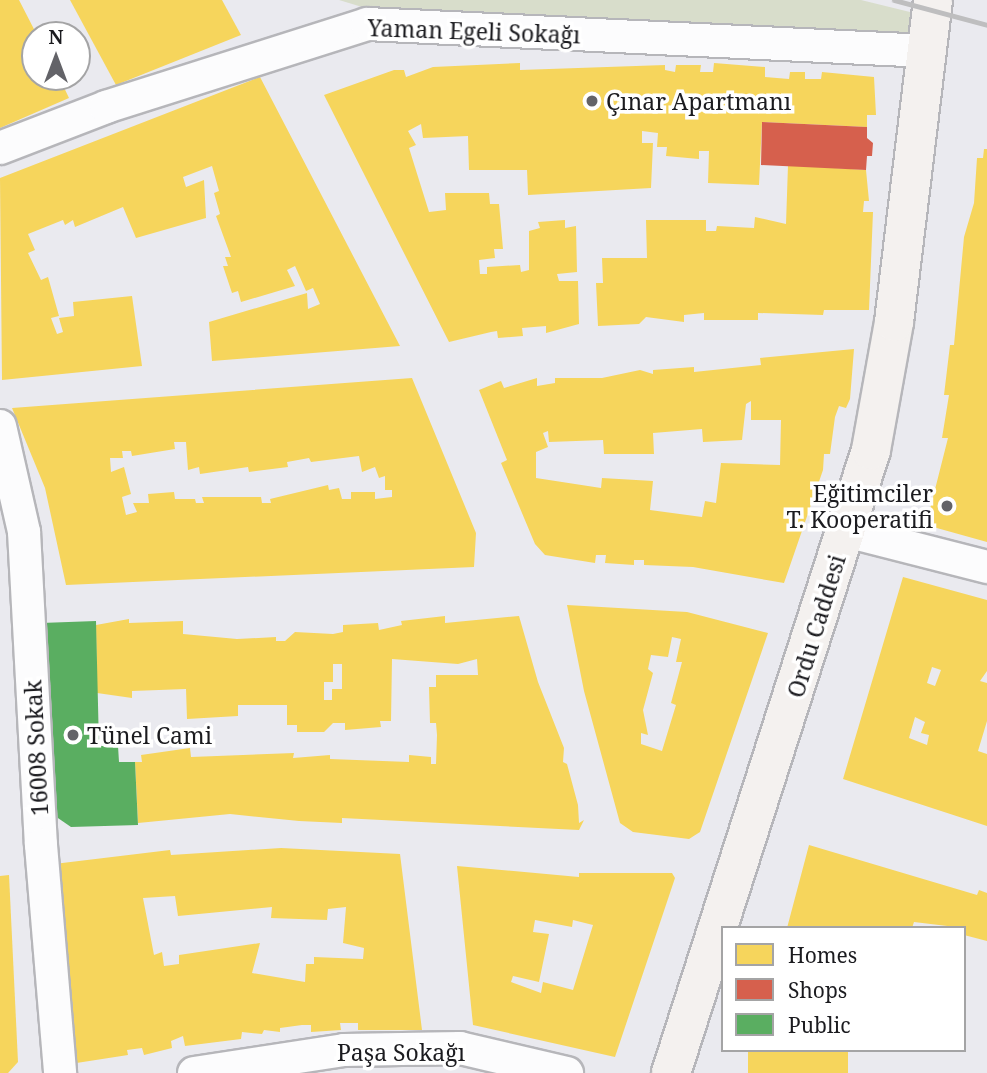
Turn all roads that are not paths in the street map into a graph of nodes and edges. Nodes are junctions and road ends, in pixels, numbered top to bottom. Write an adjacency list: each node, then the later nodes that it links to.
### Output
1 (933, 0): 2 (main road, Ordu Caddesi)
2 (927, 51): 3 (street, Yaman Egeli Sokağı); 5 (main road, Ordu Caddesi)
3 (0, 148)
4 (0, 426): 7 (street, 16008 Sokak)
5 (846, 531): 6 (street); 10 (main road, Ordu Caddesi)
6 (987, 567)
7 (60, 1073)
8 (194, 1073): 9 (street, Paşa Sokağı)
9 (567, 1073)
10 (671, 1073)

